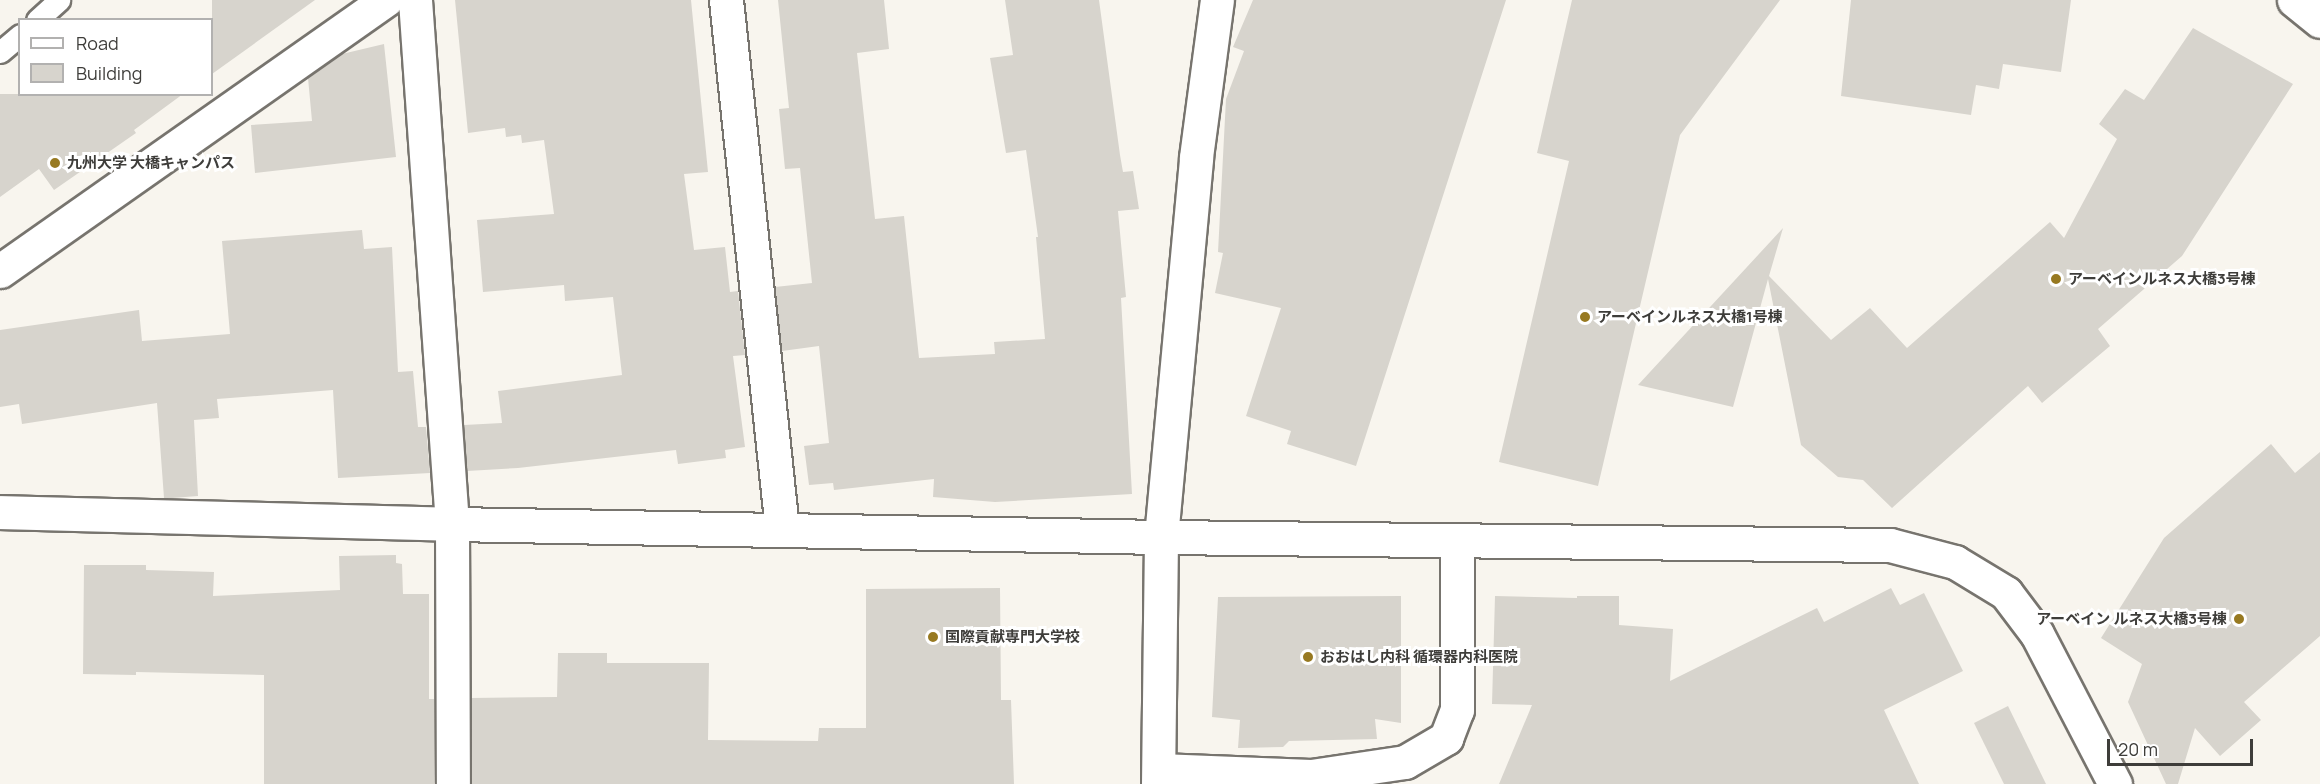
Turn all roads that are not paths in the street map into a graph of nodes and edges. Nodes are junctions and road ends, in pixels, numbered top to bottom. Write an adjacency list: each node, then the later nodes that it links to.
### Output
1 (59, 0): 7 (lane)
2 (386, 0): 11 (street)
3 (415, 0): 13 (street)
4 (726, 0): 14 (street)
5 (1217, 0): 15 (street)
6 (2294, 0): 8 (street)
7 (39, 18)
8 (2320, 21)
9 (18, 36): 10 (lane)
10 (0, 52)
11 (0, 270)
12 (0, 512): 13 (street)
13 (452, 524): 14 (street); 18 (street)
14 (782, 529): 15 (street)
15 (1161, 537): 16 (street); 17 (street)
16 (1457, 541): 17 (street); 19 (street)
17 (1158, 777)
18 (453, 784)
19 (2115, 784)

